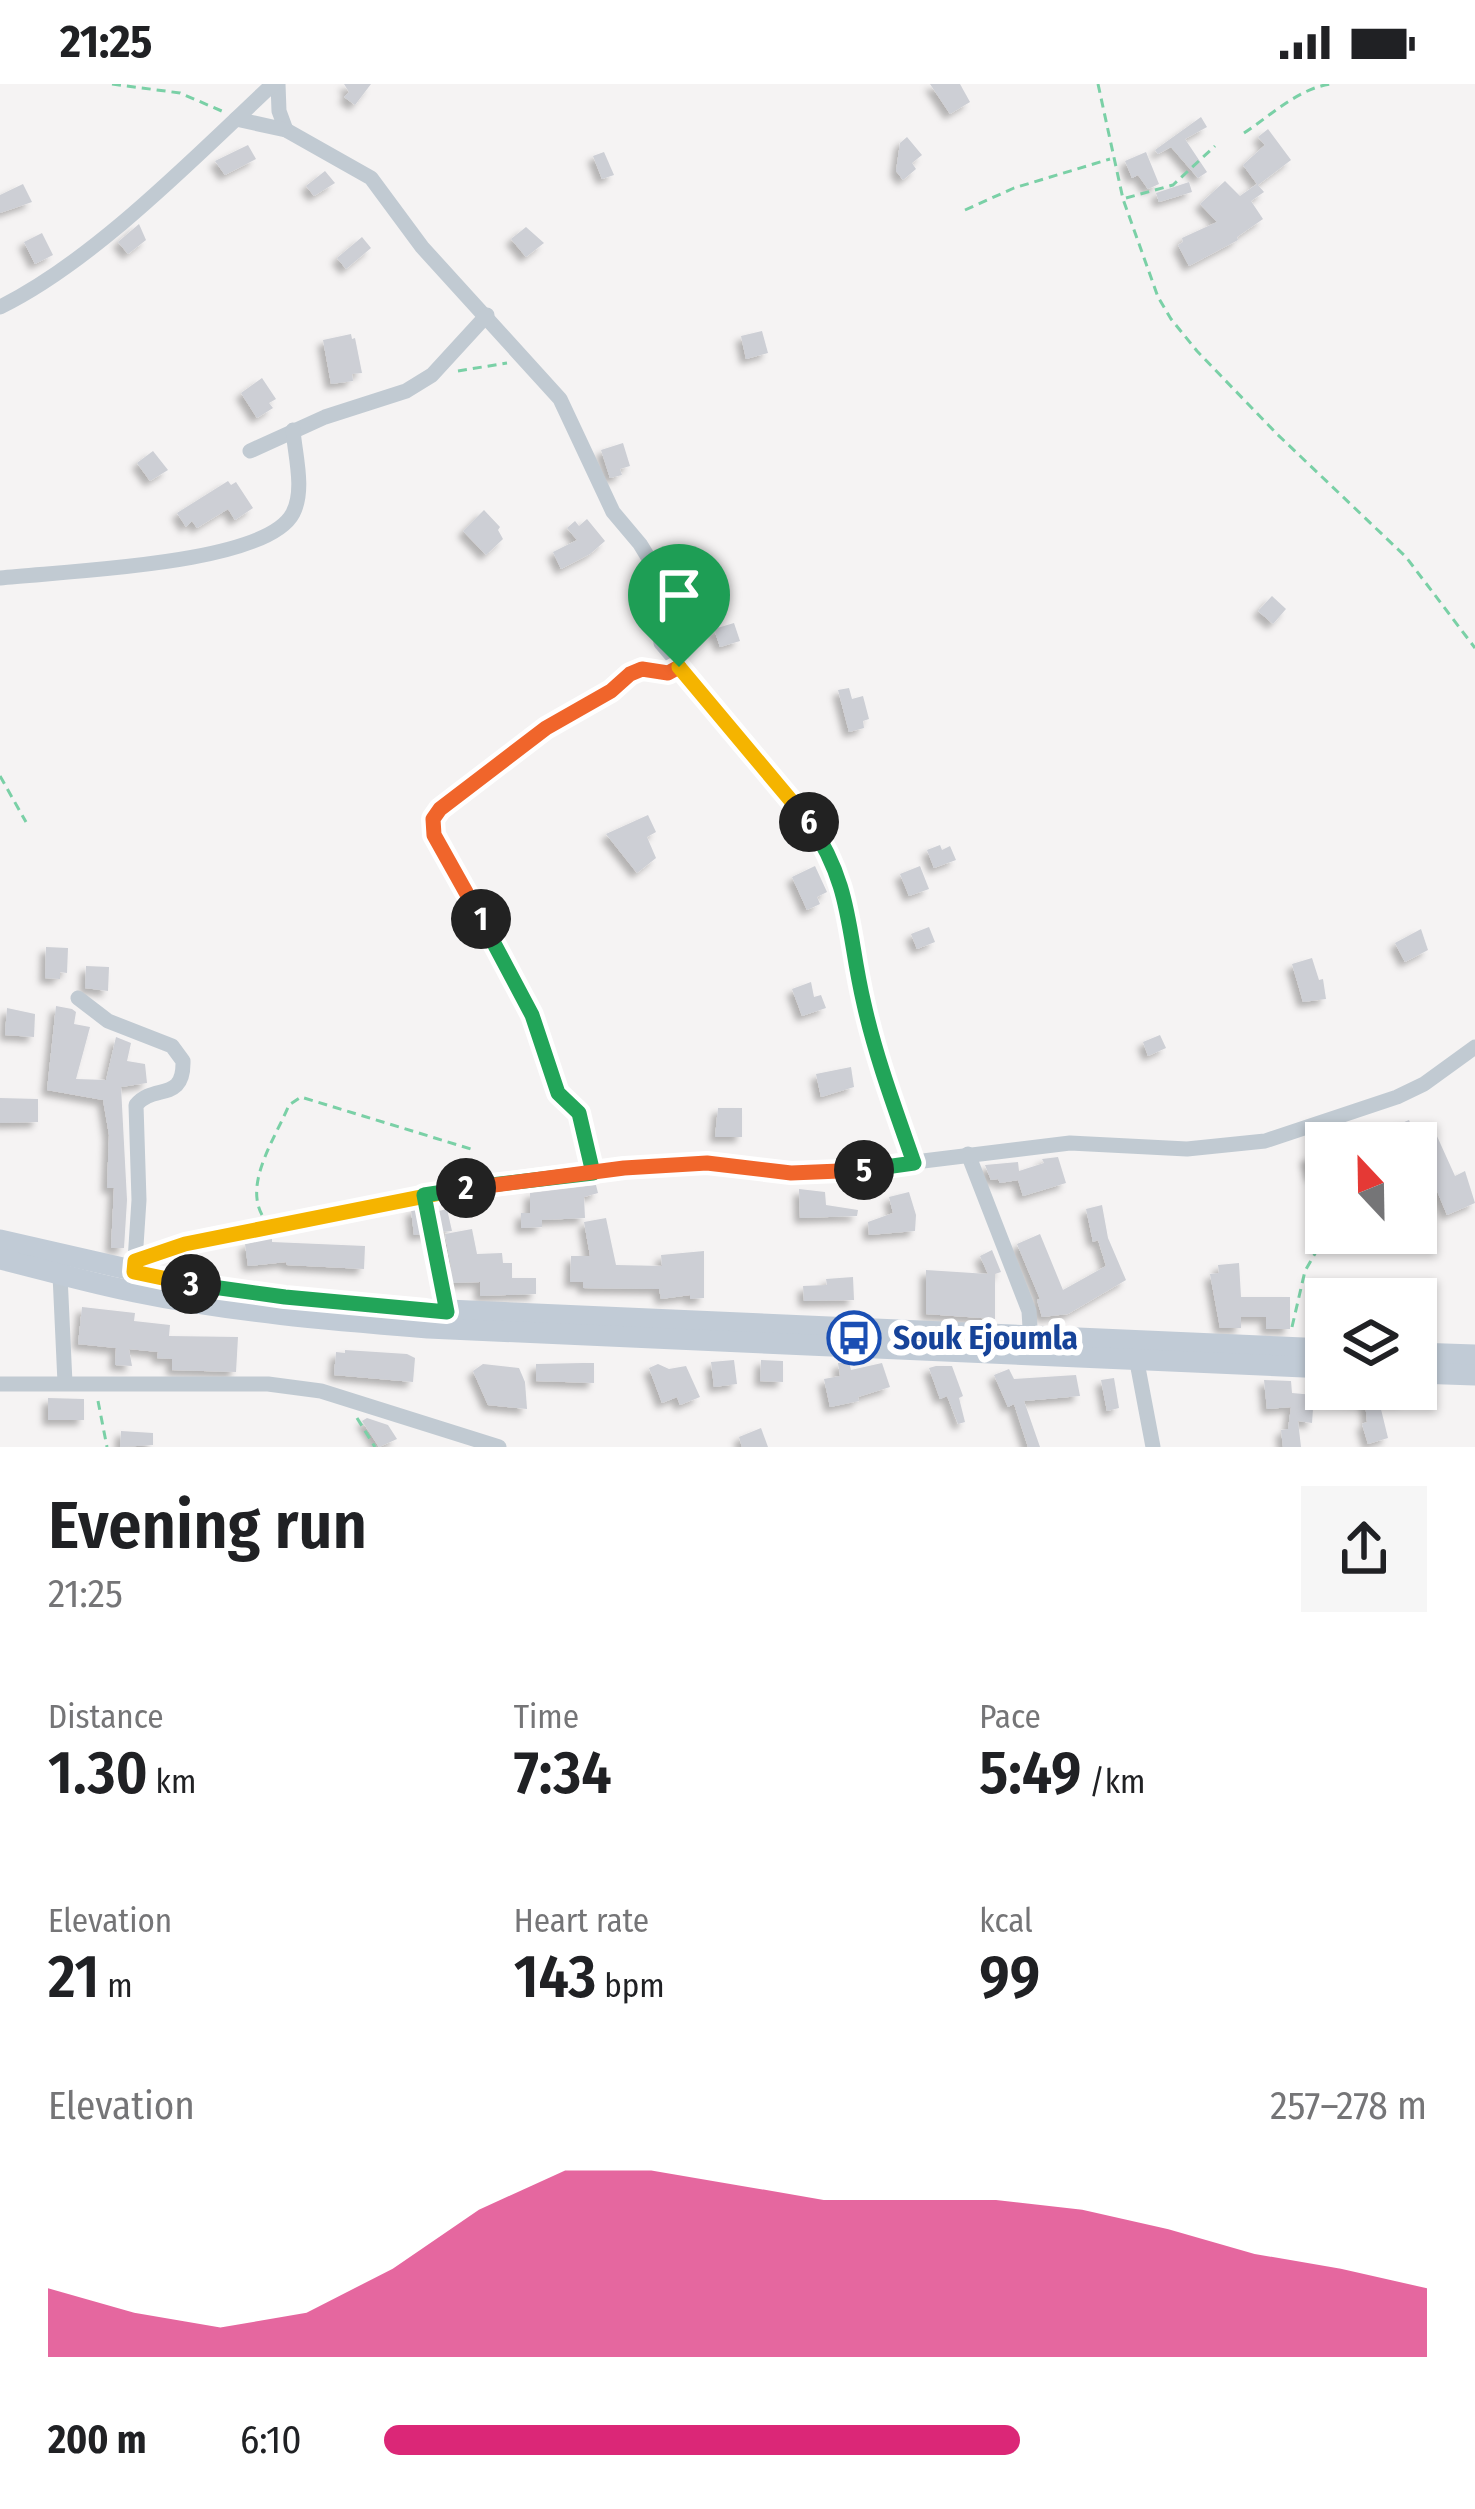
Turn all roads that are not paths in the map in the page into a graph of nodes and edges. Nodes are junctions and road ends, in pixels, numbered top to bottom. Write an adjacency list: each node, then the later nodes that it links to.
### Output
1 (275, 84): 2 (street); 3 (street)
2 (236, 119): 3 (street); 4 (street)
3 (286, 130): 5 (street)
4 (0, 307)
5 (487, 315): 6 (street); 12 (street)
6 (293, 430): 7 (street); 8 (street)
7 (250, 452)
8 (0, 578)
9 (78, 998): 16 (street)
10 (1475, 1047): 11 (street)
11 (968, 1154): 12 (street); 18 (street)
12 (914, 1163): 16 (street)
13 (0, 1240): 16 (main road)
14 (0, 1258): 15 (main road)
15 (60, 1275): 16 (main road); 27 (street)
16 (134, 1275): 17 (main road); 17 (main road)
17 (520, 1324): 18 (main road)
18 (1031, 1343): 22 (main road); 23 (main road)
19 (1305, 1353): 22 (main road)
20 (1437, 1353): 21 (main road)
21 (1475, 1355)
22 (1290, 1356): 23 (main road); 24 (main road)
23 (1136, 1358): 30 (street)
24 (1305, 1361)
25 (1437, 1373): 26 (main road)
26 (1475, 1375)
27 (65, 1383): 28 (street); 29 (street)
28 (0, 1384)
29 (499, 1447)
30 (1153, 1447)

